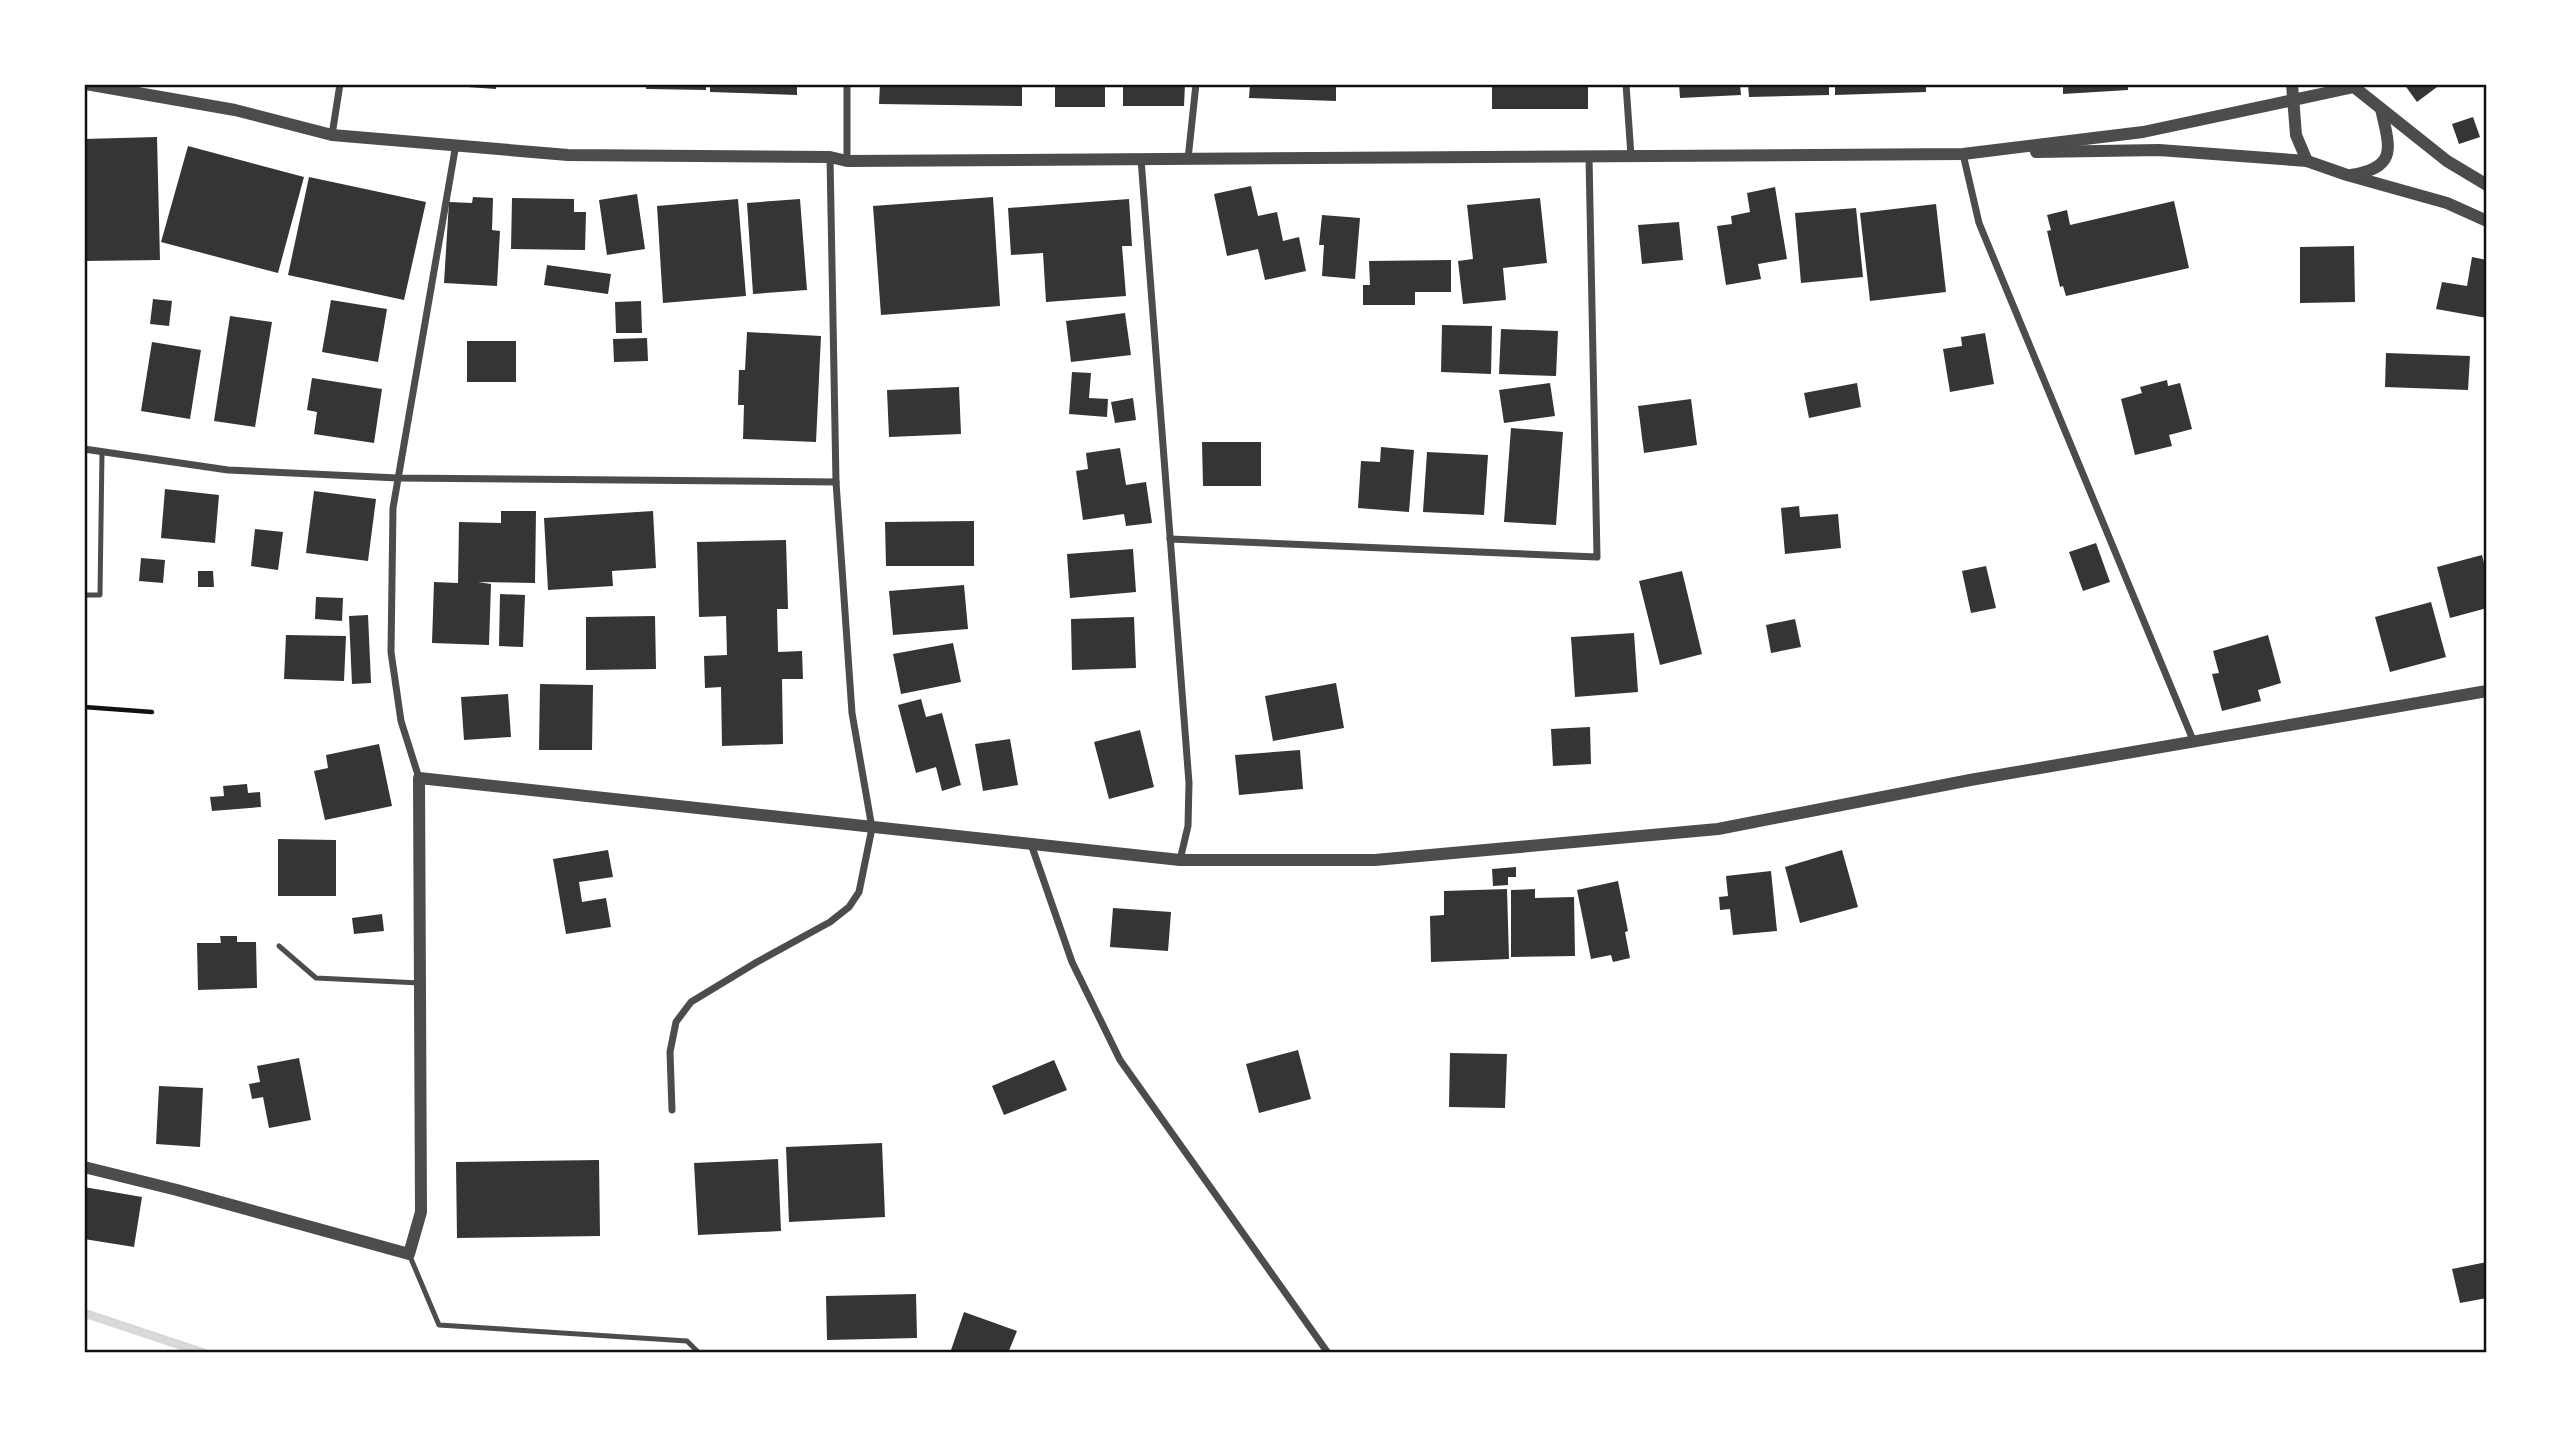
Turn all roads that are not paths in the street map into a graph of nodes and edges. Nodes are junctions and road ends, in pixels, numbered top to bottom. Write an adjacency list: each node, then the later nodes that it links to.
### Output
1 (86, 84): 10 (street)
2 (340, 84): 10 (street)
3 (847, 84): 19 (street)
4 (1196, 84): 17 (street)
5 (1626, 84): 13 (street)
6 (2292, 84): 8 (street)
7 (2353, 85): 8 (street); 9 (street)
8 (2293, 100): 12 (street); 18 (street)
9 (2381, 109): 20 (street); 21 (street)
10 (332, 135): 11 (street)
11 (456, 144): 14 (street); 25 (street)
12 (1963, 154): 13 (street); 18 (street); 30 (street)
13 (1631, 156): 15 (street)
14 (830, 157): 19 (street); 26 (street)
15 (1589, 157): 17 (street); 27 (street)
16 (1141, 159): 17 (street); 19 (street); 27 (street)
17 (1188, 159)
18 (2307, 161): 20 (street)
19 (847, 162)
20 (2347, 175): 22 (street)
21 (2487, 185)
22 (2487, 221)
23 (84, 449): 24 (street)
24 (102, 452): 25 (street); 28 (lane)
25 (398, 478): 26 (street); 31 (street)
26 (836, 482): 32 (street)
27 (1170, 538): 34 (street)
28 (84, 595)
29 (2487, 691): 30 (street)
30 (2193, 740): 34 (street)
31 (419, 778): 32 (street); 36 (street)
32 (872, 828): 33 (street); 37 (street)
33 (1031, 843): 34 (street); 41 (street)
34 (1180, 860)
35 (279, 946): 36 (lane)
36 (420, 983): 39 (street)
37 (672, 1110)
38 (84, 1167): 39 (street)
39 (409, 1254): 40 (lane)
40 (699, 1353)
41 (1328, 1353)

